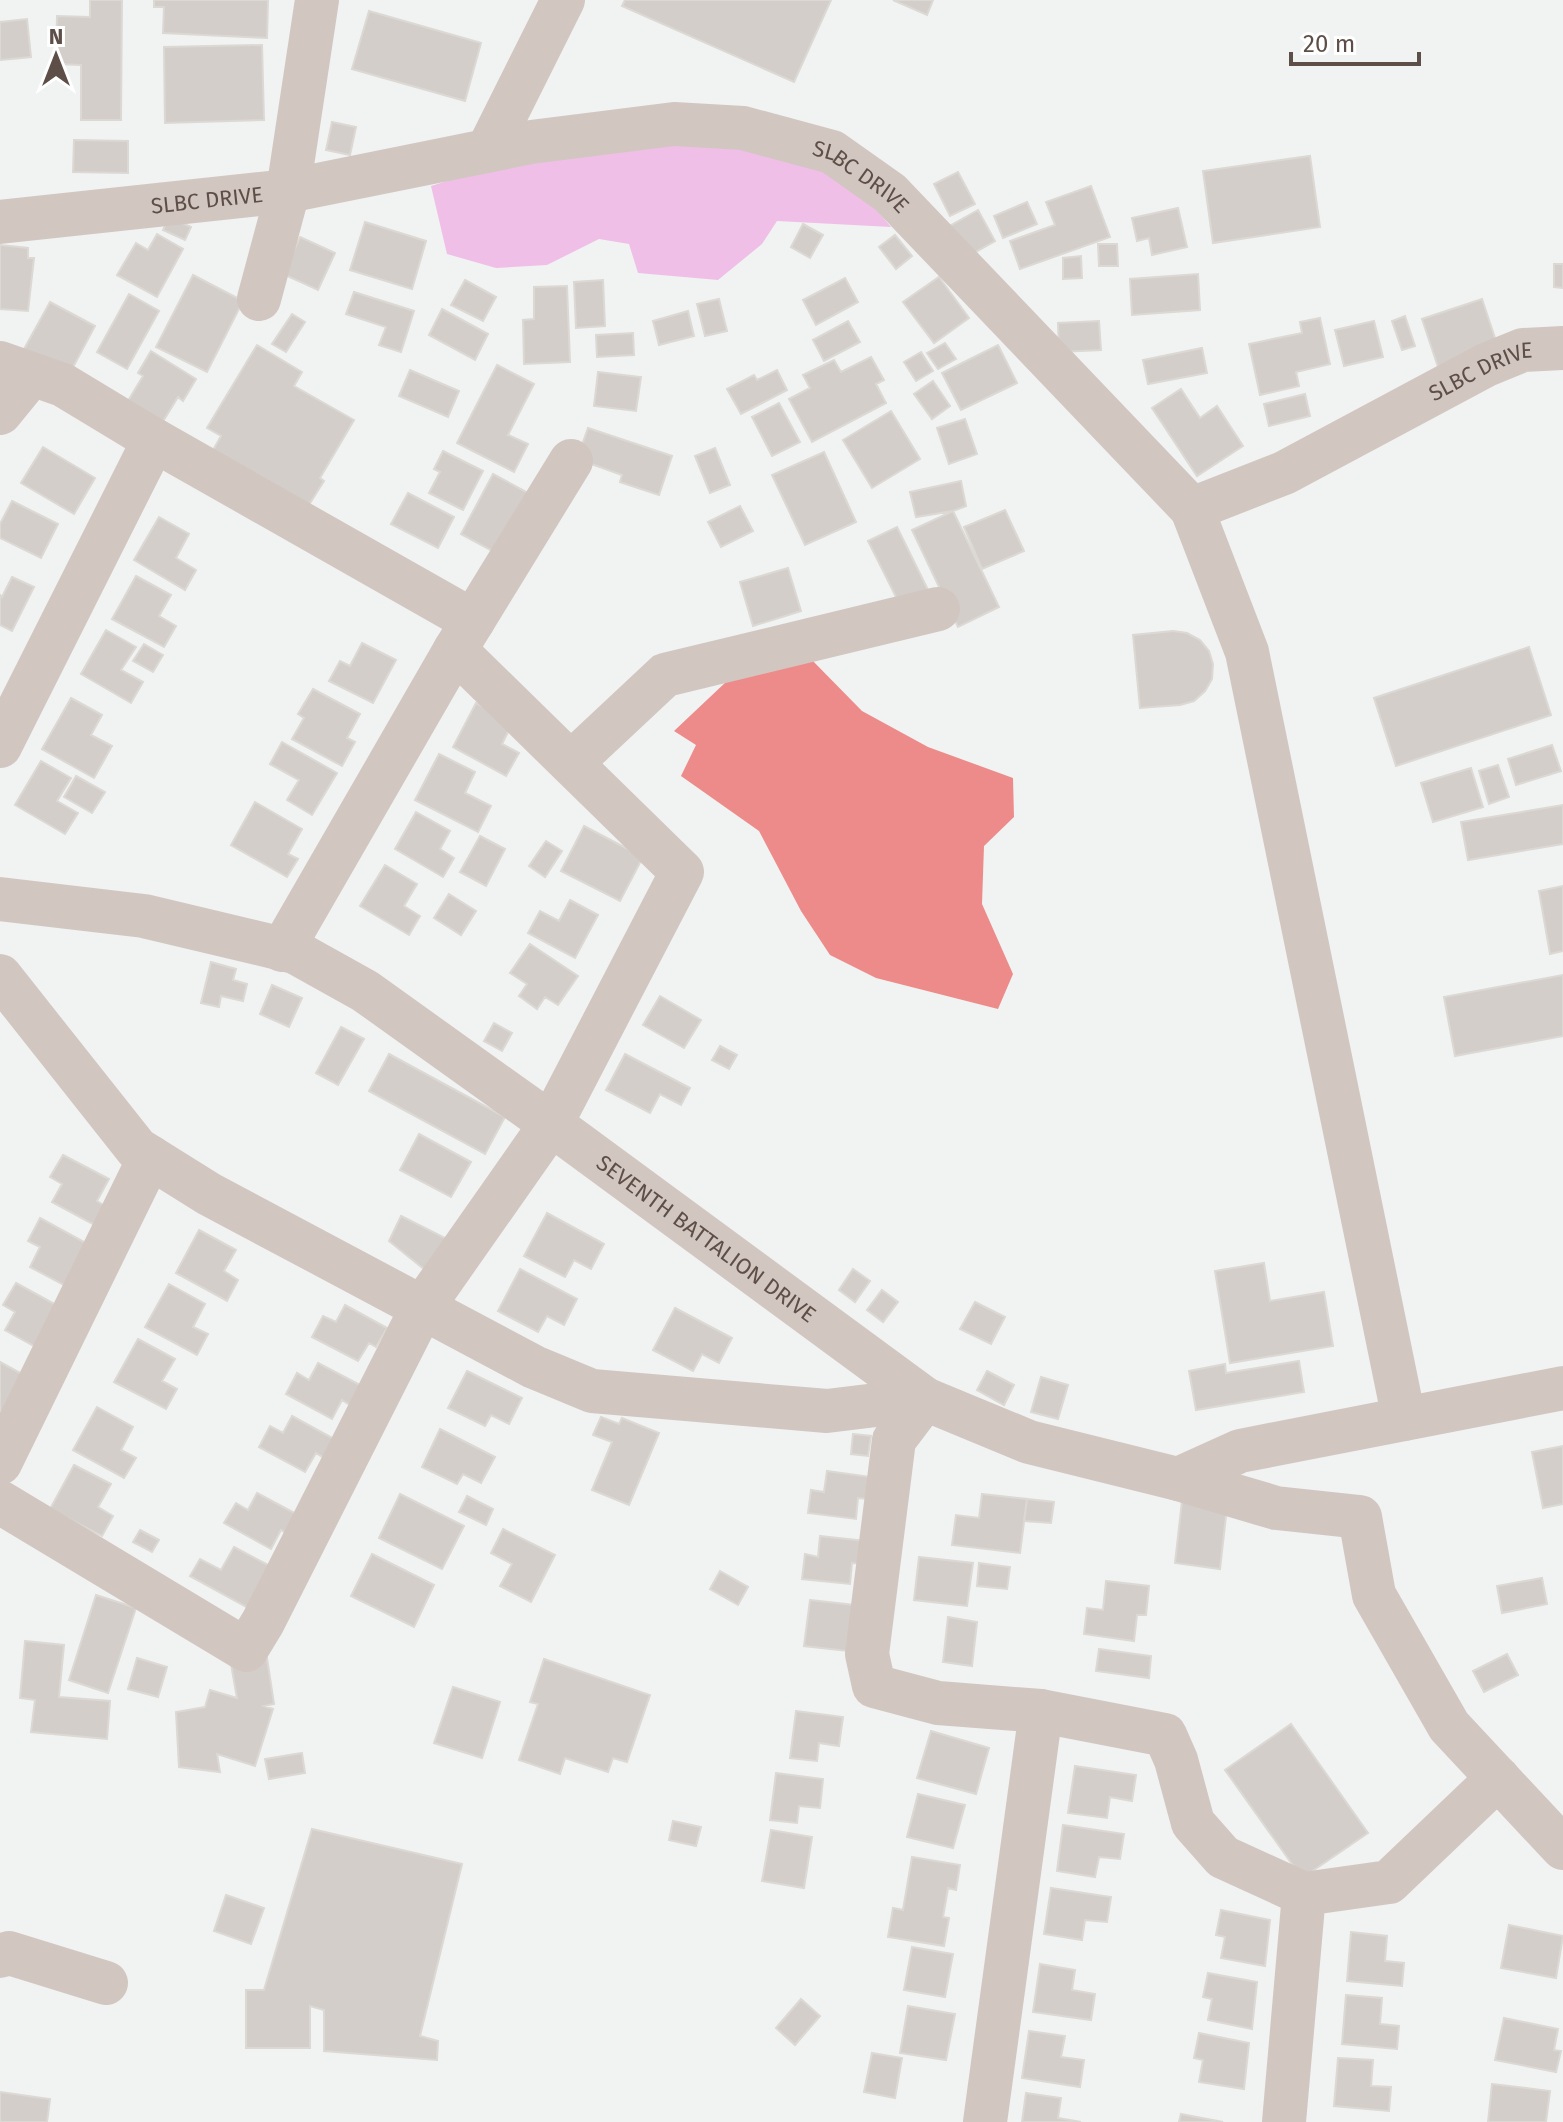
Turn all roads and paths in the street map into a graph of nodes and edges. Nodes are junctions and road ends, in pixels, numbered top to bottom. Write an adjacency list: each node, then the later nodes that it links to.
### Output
1 (317, 0): 4 (street)
2 (563, 0): 3 (street)
3 (488, 150): 4 (street, SLBC DRIVE); 12 (street, SLBC DRIVE)
4 (288, 191): 5 (street, SLBC DRIVE); 6 (street)
5 (0, 222)
6 (259, 299)
7 (1563, 348): 12 (street, SLBC DRIVE)
8 (15, 369): 9 (street); 10 (street)
9 (0, 413)
10 (154, 440): 14 (street); 15 (street)
11 (571, 461): 14 (street)
12 (1192, 509): 25 (street)
13 (938, 609): 16 (street)
14 (464, 636): 16 (street); 18 (street)
15 (0, 746)
16 (571, 763): 20 (street)
17 (0, 899): 18 (street, SEVENTH BATTALION DRIVE)
18 (282, 950): 20 (street, SEVENTH BATTALION DRIVE)
19 (0, 976): 21 (street)
20 (551, 1124): 22 (street); 24 (street, SEVENTH BATTALION DRIVE)
21 (150, 1157): 22 (street); 26 (street)
22 (422, 1308): 24 (street); 28 (street)
23 (1563, 1388): 25 (street)
24 (925, 1399): 27 (street, SEVENTH BATTALION DRIVE); 29 (street)
25 (1404, 1419): 27 (street)
26 (0, 1463)
27 (1178, 1479): 30 (street, SEVENTH BATTALION DRIVE)
28 (0, 1502)
29 (1041, 1711): 32 (street); 35 (street)
30 (1498, 1778): 31 (street); 32 (street)
31 (1563, 1848)
32 (1304, 1894): 36 (street)
33 (0, 1956): 34 (street)
34 (106, 1983)
35 (985, 2122)
36 (1284, 2122)

